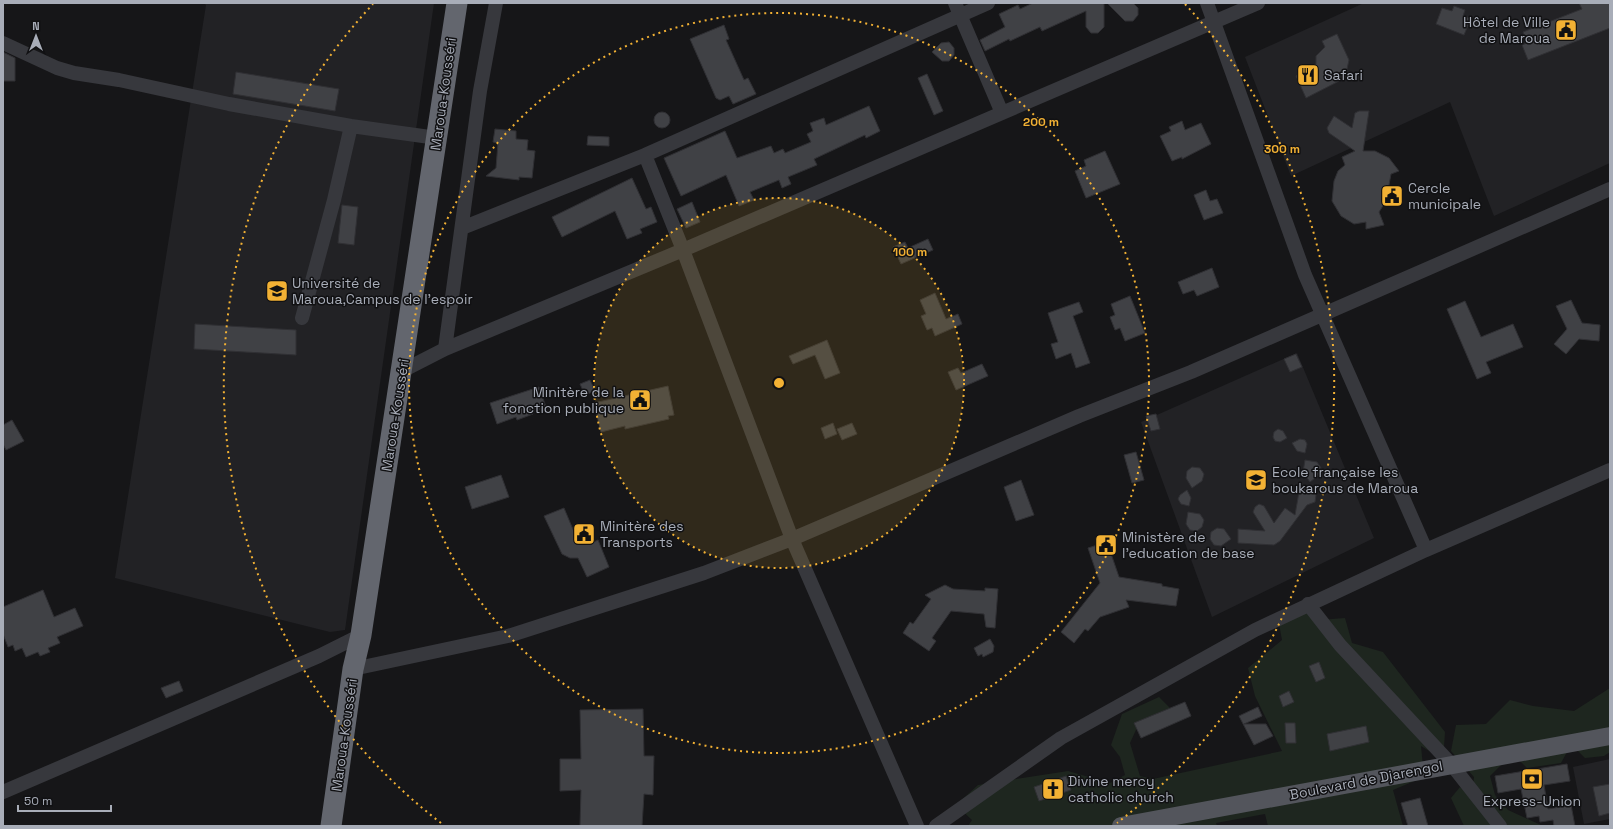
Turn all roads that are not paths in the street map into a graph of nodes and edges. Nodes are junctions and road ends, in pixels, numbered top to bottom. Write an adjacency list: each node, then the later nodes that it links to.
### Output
1 (457, 3): 11 (highway, Maroua-Kousséri)
2 (496, 3): 14 (street)
3 (988, 3): 6 (street)
4 (1207, 3): 7 (street)
5 (1258, 3): 7 (street)
6 (957, 9): 9 (street); 12 (street)
7 (1214, 22): 9 (street); 16 (street)
8 (3, 43): 10 (street)
9 (1002, 113): 15 (street)
10 (351, 126): 11 (street); 17 (street)
11 (437, 138): 19 (highway, Maroua-Kousséri)
12 (645, 155): 14 (street); 15 (street)
13 (1610, 189): 16 (street)
14 (462, 228): 18 (street)
15 (683, 250): 18 (street); 21 (street)
16 (1322, 316): 21 (street); 22 (street)
17 (302, 318)
18 (445, 349): 19 (street)
19 (402, 371): 24 (highway, Maroua-Kousséri)
20 (1610, 470): 22 (street)
21 (792, 539): 25 (street); 30 (street)
22 (1426, 550): 23 (street)
23 (1308, 604): 27 (street); 31 (street)
24 (360, 635): 25 (highway, Maroua-Kousséri); 28 (street)
25 (353, 669): 29 (highway, Maroua-Kousséri)
26 (1610, 736): 27 (main road, Boulevard de Djarengol)
27 (1451, 764): 32 (main road, Boulevard de Djarengol); 33 (street)
28 (3, 792)
29 (330, 826)
30 (917, 826)
31 (936, 826)
32 (1121, 826)
33 (1500, 826)

